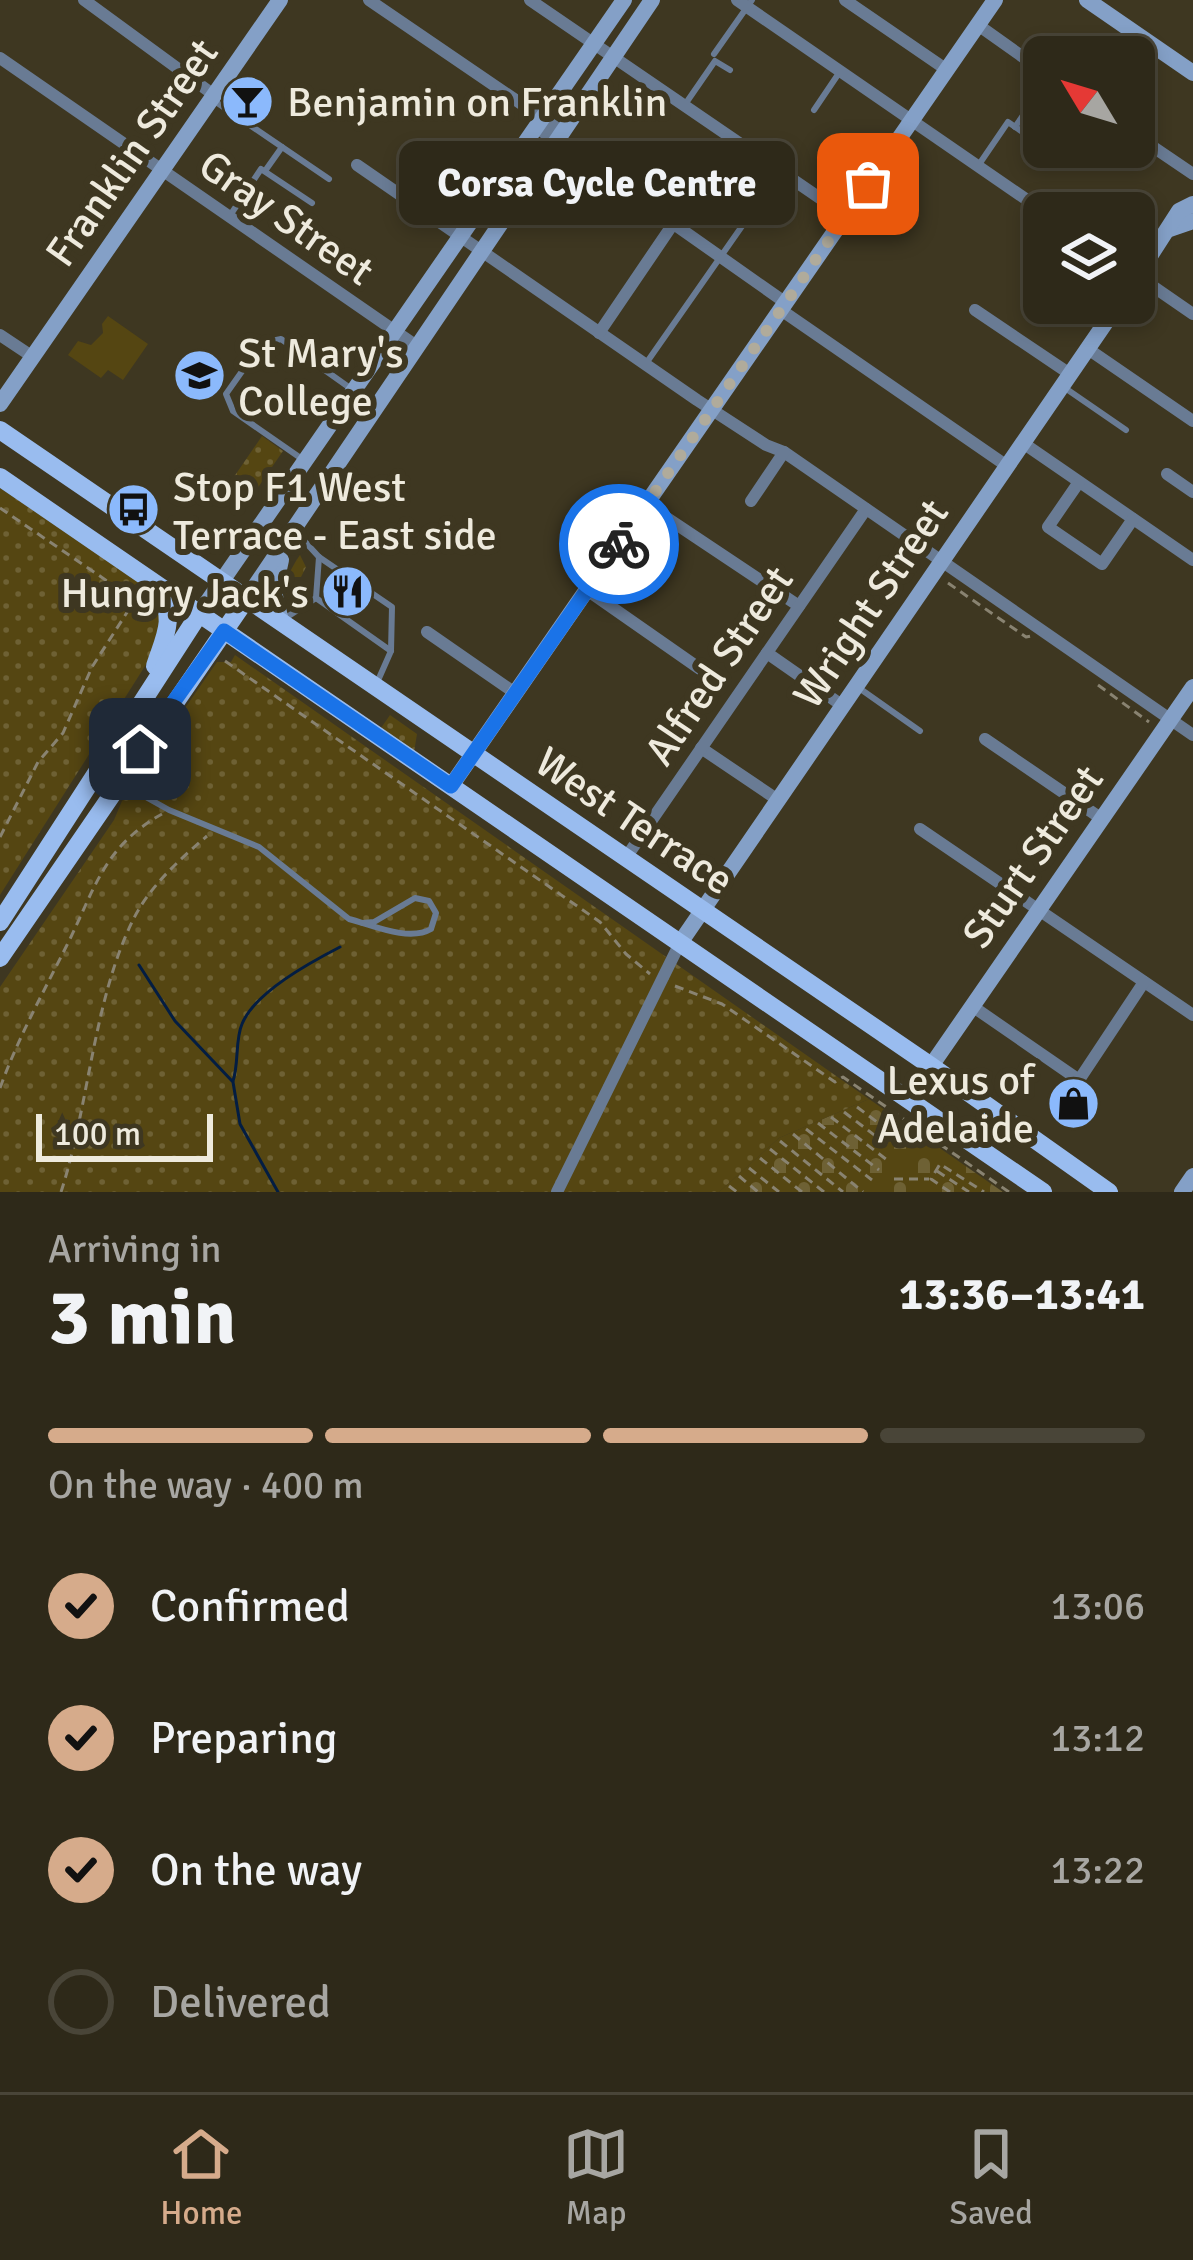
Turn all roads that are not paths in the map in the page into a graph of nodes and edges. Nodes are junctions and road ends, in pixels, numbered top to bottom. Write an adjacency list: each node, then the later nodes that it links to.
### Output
1 (84, 0): 21 (street)
2 (280, 0): 21 (street, Franklin Street)
3 (369, 0): 26 (street)
4 (530, 0): 12 (street)
5 (624, 0): 12 (street)
6 (652, 0): 14 (street)
7 (845, 0): 18 (street)
8 (995, 0): 11 (street)
9 (1092, 1): 20 (street)
10 (745, 2): 13 (lane); 19 (street)
11 (978, 26): 15 (street); 18 (street)
12 (594, 43): 14 (street); 26 (street)
13 (715, 54)
14 (614, 56): 22 (street); 29 (street)
15 (1023, 57)
16 (0, 58): 34 (street, Gray Street)
17 (730, 70): 22 (lane)
18 (946, 70): 25 (street)
19 (841, 72): 23 (lane); 25 (street)
20 (1193, 73)
21 (213, 97): 30 (lane); 34 (street, Franklin Street)
22 (684, 105): 41 (street)
23 (814, 110)
24 (1023, 115): 27 (lane)
25 (912, 121): 33 (street); 41 (street)
26 (539, 122): 29 (street); 47 (street)
27 (1015, 127): 28 (lane); 33 (lane)
28 (1023, 132)
29 (561, 137): 45 (street); 49 (street)
30 (282, 147): 35 (lane); 37 (lane)
31 (1155, 148): 36 (street)
32 (357, 165): 47 (street)
33 (978, 166): 38 (street)
34 (162, 170): 42 (street, Gray Street); 61 (street, Franklin Street)
35 (265, 171): 39 (lane); 42 (lane)
36 (1193, 174)
37 (329, 179)
38 (1023, 197)
39 (312, 203)
40 (1193, 204): 46 (street)
41 (846, 216): 52 (street)
42 (229, 217): 56 (street, Gray Street)
43 (746, 219): 50 (lane)
44 (1193, 221): 46 (street)
45 (674, 224): 50 (street); 57 (street)
46 (1170, 229): 48 (street)
47 (460, 237): 49 (street); 56 (street)
48 (1155, 250)
49 (483, 253): 57 (street); 59 (street)
50 (720, 257): 52 (street); 62 (lane)
51 (1155, 290): 54 (street)
52 (783, 307): 66 (street); 73 (street)
53 (975, 310): 63 (street)
54 (1193, 314)
55 (1105, 324): 60 (street, Wright Street)
56 (394, 331): 59 (street, Gray Street); 64 (street)
57 (599, 333): 62 (street)
58 (0, 335): 61 (street)
59 (418, 347): 82 (street)
60 (1088, 349): 63 (street, Wright Street); 67 (street)
61 (33, 357): 65 (street, Franklin Street)
62 (645, 364): 66 (street)
63 (1066, 380): 69 (lane); 70 (street, Wright Street)
64 (353, 390): 72 (street); 72 (lane)
65 (0, 404)
66 (712, 410): 71 (street); 79 (street)
67 (1193, 421)
68 (0, 430): 87 (main road, West Terrace)
69 (1126, 430)
70 (1023, 443): 73 (street, Wright Street); 76 (street)
71 (784, 452): 78 (street); 80 (street)
72 (305, 461): 87 (street)
73 (1007, 466): 85 (street, Wright Street)
74 (1167, 474): 77 (street)
75 (0, 477): 86 (main road, West Terrace)
76 (1079, 482): 81 (street); 81 (street)
77 (1193, 492)
78 (751, 501)
79 (646, 504): 88 (street); 91 (street)
80 (866, 509): 85 (street); 91 (street, Alfred Street)
81 (1133, 519): 84 (street)
82 (292, 534): 83 (lane); 89 (street); 93 (street)
83 (319, 556): 90 (lane); 96 (lane)
84 (1193, 560)
85 (941, 562): 99 (street, Wright Street); 105 (street)
86 (148, 579): 92 (main road, West Terrace); 102 (main road)
87 (222, 581): 89 (main road, West Terrace); 92 (street)
88 (586, 590): 98 (street); 103 (street)
89 (247, 598): 93 (main road, West Terrace); 94 (main road)
90 (316, 598): 93 (lane); 96 (lane)
91 (799, 606): 97 (street, Alfred Street)
92 (200, 614): 94 (main road, West Terrace); 102 (main road)
93 (281, 622): 100 (main road, West Terrace)
94 (224, 631): 112 (main road); 113 (main road, West Terrace)
95 (427, 632): 103 (street)
96 (391, 651): 100 (lane)
97 (767, 653): 104 (street); 109 (street, Alfred Street)
98 (703, 671)
99 (856, 686): 104 (street, Wright Street); 106 (lane)
100 (375, 687): 110 (main road, West Terrace)
101 (1193, 687): 105 (street, Sturt Street)
102 (148, 688): 111 (main road)
103 (515, 693): 110 (street)
104 (843, 706): 114 (street, Wright Street)
105 (1171, 720): 107 (street); 115 (street, Sturt Street)
106 (920, 731)
107 (1193, 735)
108 (985, 739): 115 (street)
109 (701, 748): 114 (street); 117 (street, Alfred Street)
110 (473, 754): 113 (street); 117 (main road, West Terrace)
111 (97, 770): 112 (lane); 120 (main road)
112 (116, 783): 121 (lane); 123 (main road)
113 (451, 786): 122 (main road, West Terrace)
114 (778, 800): 118 (street, Wright Street)
115 (1102, 819): 119 (street, Sturt Street)
116 (920, 829): 119 (street)
117 (625, 859): 118 (main road, West Terrace)
118 (703, 910): 122 (street, Wright Street); 127 (main road, West Terrace)
119 (1039, 911): 124 (street); 125 (street, Sturt Street)
120 (0, 922)
121 (362, 922): 121 (lane)
122 (680, 943): 128 (main road, West Terrace); 130 (street)
123 (0, 958)
124 (1144, 982): 125 (street); 126 (street)
125 (973, 1006): 127 (street, Sturt Street)
126 (1193, 1015)
127 (931, 1066): 128 (main road); 132 (main road, West Terrace)
128 (908, 1099): 131 (main road, West Terrace)
129 (1193, 1176): 133 (street)
130 (557, 1192)
131 (1042, 1192)
132 (1108, 1192)
133 (1182, 1192)

